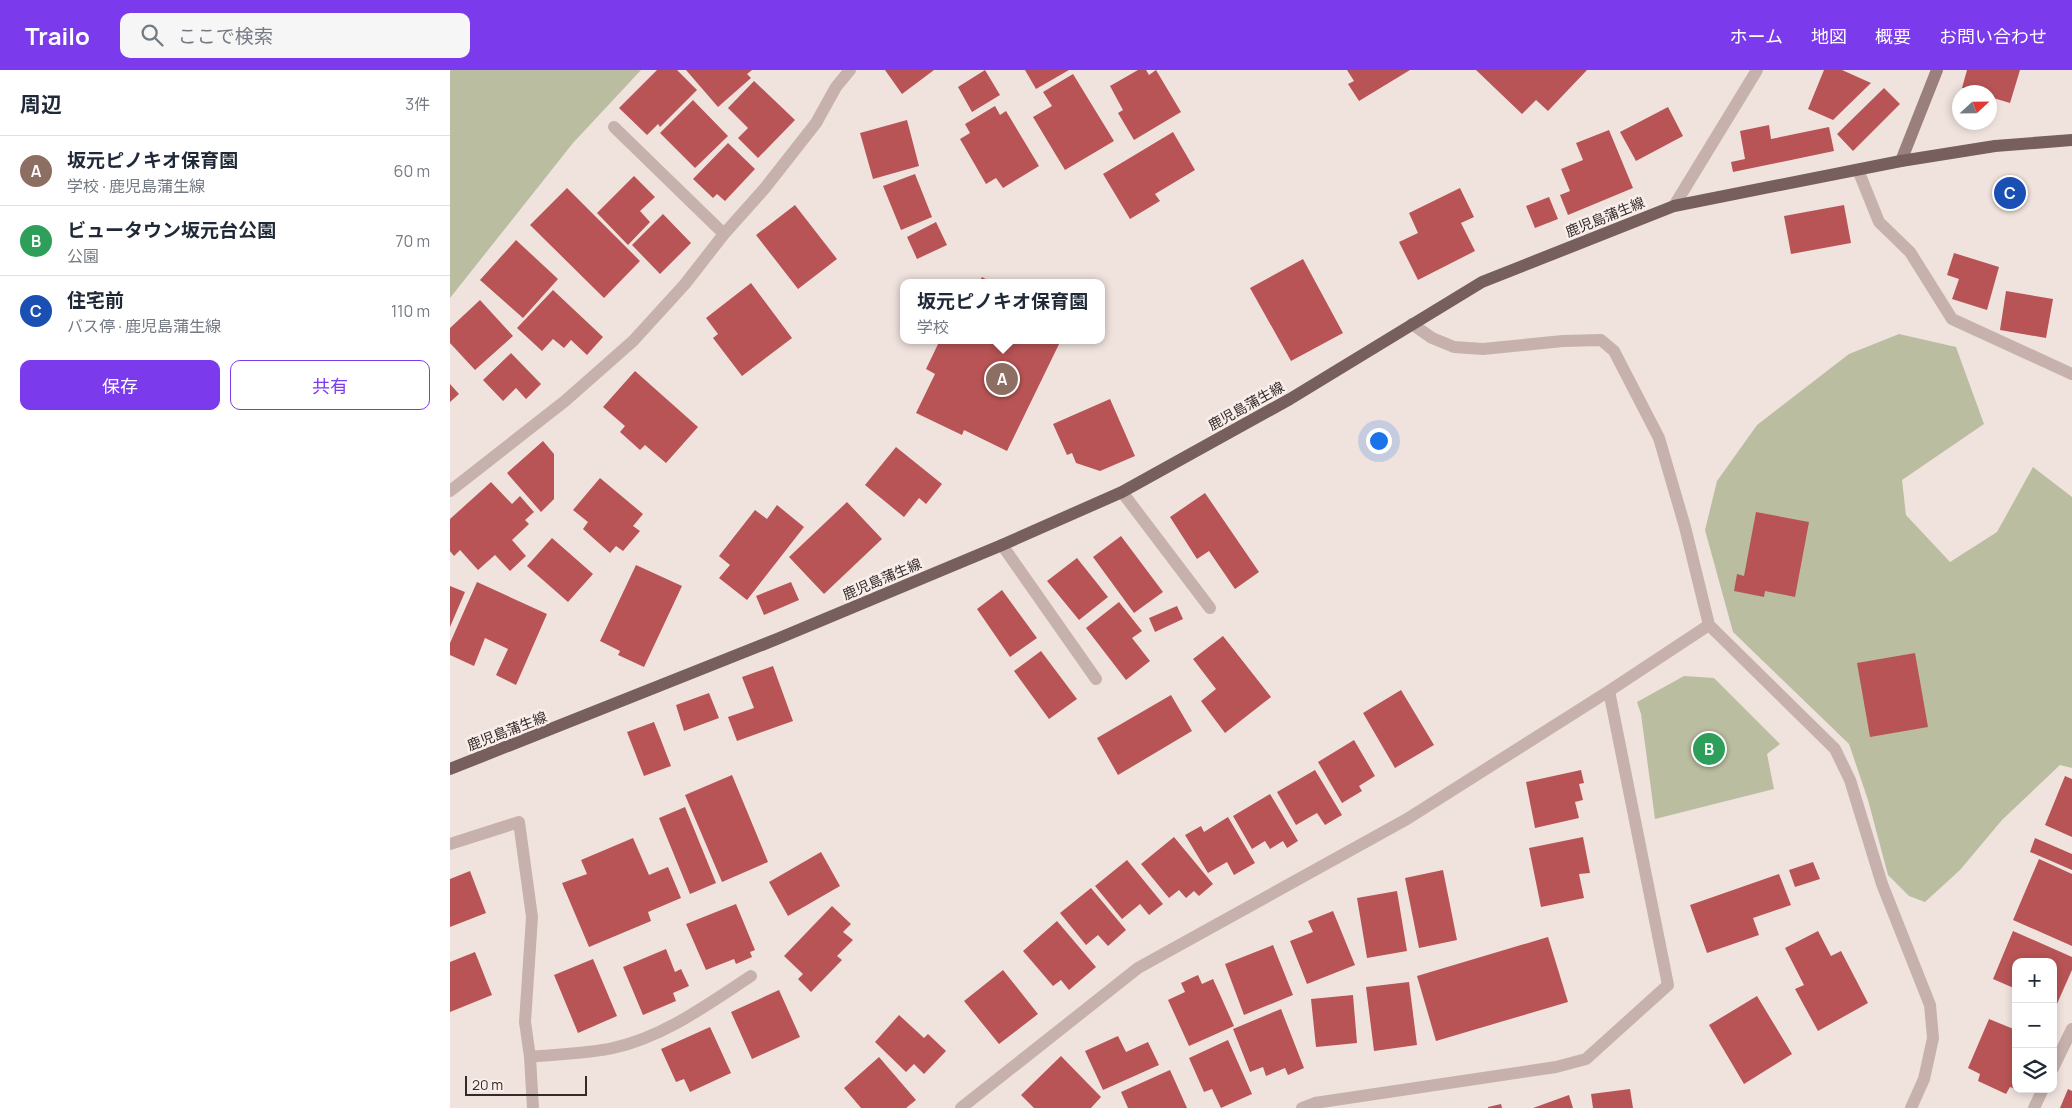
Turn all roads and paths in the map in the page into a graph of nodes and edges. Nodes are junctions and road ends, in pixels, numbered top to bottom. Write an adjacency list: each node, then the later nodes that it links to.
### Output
1 (850, 70): 9 (street)
2 (1757, 70): 8 (street)
3 (1937, 70): 6 (main road)
4 (614, 127): 9 (street)
5 (2072, 140): 6 (main road, 鹿児島蒲生線)
6 (1902, 161): 7 (main road, 鹿児島蒲生線)
7 (1858, 170): 8 (main road, 鹿児島蒲生線); 11 (street)
8 (1674, 206): 10 (main road, 鹿児島蒲生線)
9 (724, 234): 12 (street)
10 (1412, 324): 13 (main road, 鹿児島蒲生線); 16 (street)
11 (2072, 374)
12 (450, 490)
13 (1122, 492): 14 (main road, 鹿児島蒲生線); 15 (street)
14 (1002, 545): 17 (street); 19 (main road, 鹿児島蒲生線)
15 (1210, 608)
16 (1709, 625): 18 (street); 29 (street)
17 (1096, 679)
18 (1609, 691): 27 (street); 28 (street)
19 (450, 769)
20 (450, 844): 23 (street)
21 (751, 976): 23 (street)
22 (2072, 1029): 24 (street)
23 (530, 1057): 26 (street)
24 (2057, 1060)
25 (2041, 1093): 30 (street)
26 (533, 1108)
27 (960, 1108)
28 (1302, 1108)
29 (1911, 1108)
30 (2034, 1108)

